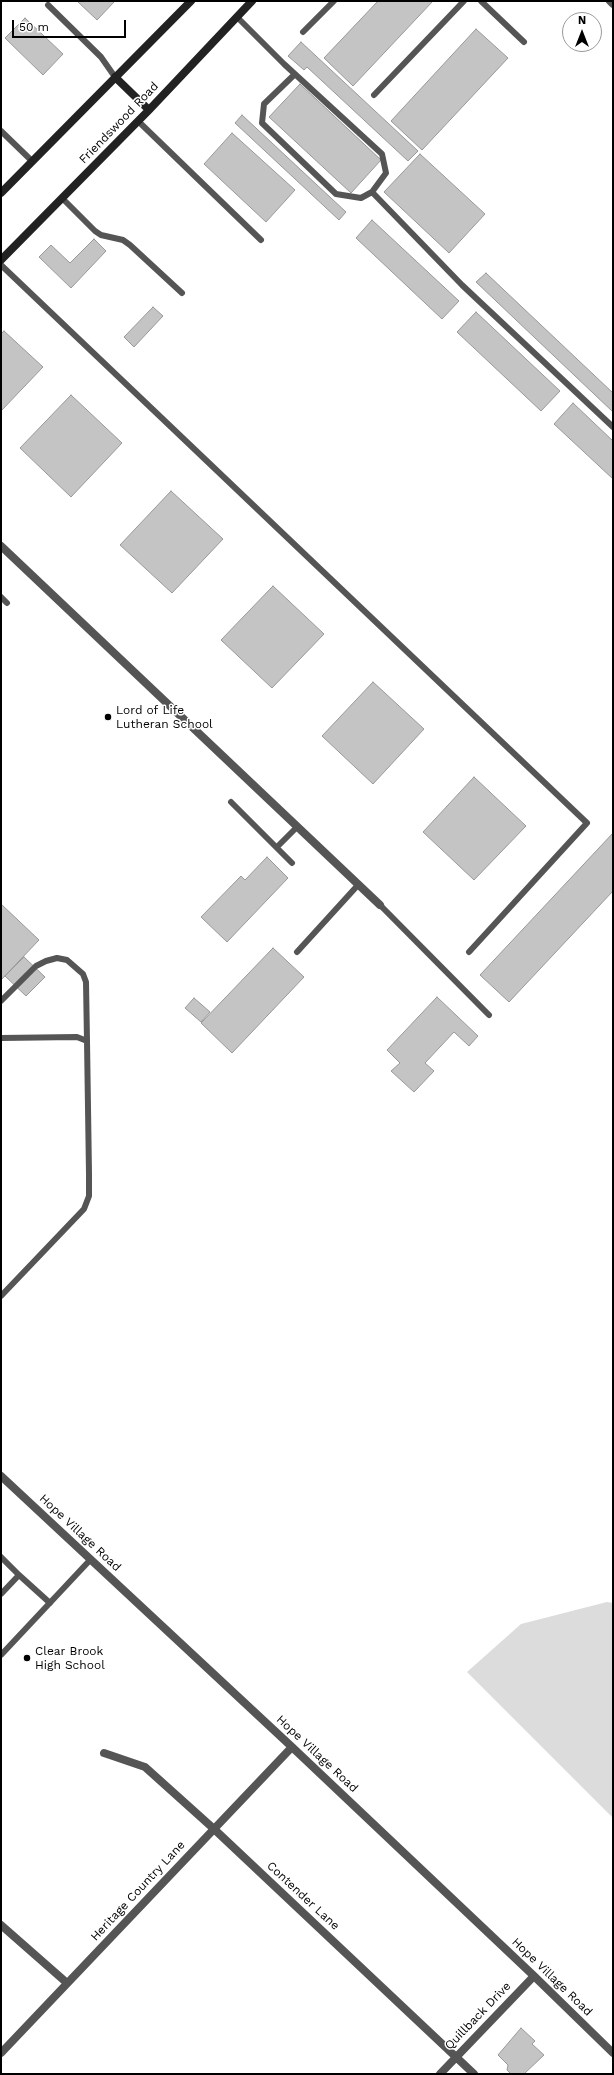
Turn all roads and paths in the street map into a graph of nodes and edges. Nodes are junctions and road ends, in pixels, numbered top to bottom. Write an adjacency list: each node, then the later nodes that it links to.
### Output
1 (191, 1): 13 (main road)
2 (252, 1): 9 (main road, Friendswood Road)
3 (334, 1): 10 (lane)
4 (464, 1): 14 (lane)
5 (481, 1): 11 (lane)
6 (610, 1): 7 (street)
7 (613, 4)
8 (48, 5): 13 (lane)
9 (237, 17): 12 (lane); 15 (main road, Friendswood Road)
10 (304, 32)
11 (524, 42)
12 (295, 74): 19 (lane); 19 (lane)
13 (115, 77): 15 (main road); 18 (main road)
14 (374, 95)
15 (149, 110): 16 (main road, Friendswood Road)
16 (138, 122): 21 (main road, Friendswood Road); 22 (lane)
17 (1, 131): 18 (lane)
18 (32, 161): 20 (main road)
19 (372, 192): 26 (lane)
20 (1, 193)
21 (62, 198): 23 (main road, Friendswood Road); 25 (lane)
22 (261, 240)
23 (1, 260)
24 (1, 265): 37 (lane)
25 (182, 293)
26 (613, 427)
27 (1, 546): 31 (street)
28 (1, 596): 29 (lane)
29 (7, 603)
30 (231, 802): 32 (lane)
31 (297, 826): 32 (lane); 34 (street)
32 (277, 848): 33 (lane)
33 (292, 863)
34 (358, 885): 35 (street); 36 (lane)
35 (380, 905): 39 (lane)
36 (297, 952)
37 (468, 952)
38 (1, 1000): 41 (lane)
39 (489, 1015)
40 (1, 1038): 41 (lane)
41 (87, 1041): 42 (lane)
42 (1, 1296)
43 (1, 1476): 45 (street, Hope Village Road)
44 (1, 1558): 46 (lane)
45 (91, 1559): 48 (lane); 50 (street, Hope Village Road)
46 (19, 1575): 47 (lane); 48 (lane)
47 (1, 1594)
48 (50, 1603): 49 (lane)
49 (1, 1655)
50 (292, 1747): 52 (street, Heritage Country Lane); 54 (street, Hope Village Road)
51 (104, 1753): 52 (street, Contender Lane)
52 (214, 1828): 55 (street, Heritage Country Lane); 58 (street, Contender Lane)
53 (1, 1925): 55 (street)
54 (534, 1976): 57 (street, Hope Village Road); 58 (street, Quillback Drive)
55 (68, 1983): 56 (street, Heritage Country Lane)
56 (1, 2053)
57 (613, 2053)
58 (456, 2057): 59 (street, Quillback Drive); 60 (street, Contender Lane)
59 (440, 2074)
60 (474, 2074)

